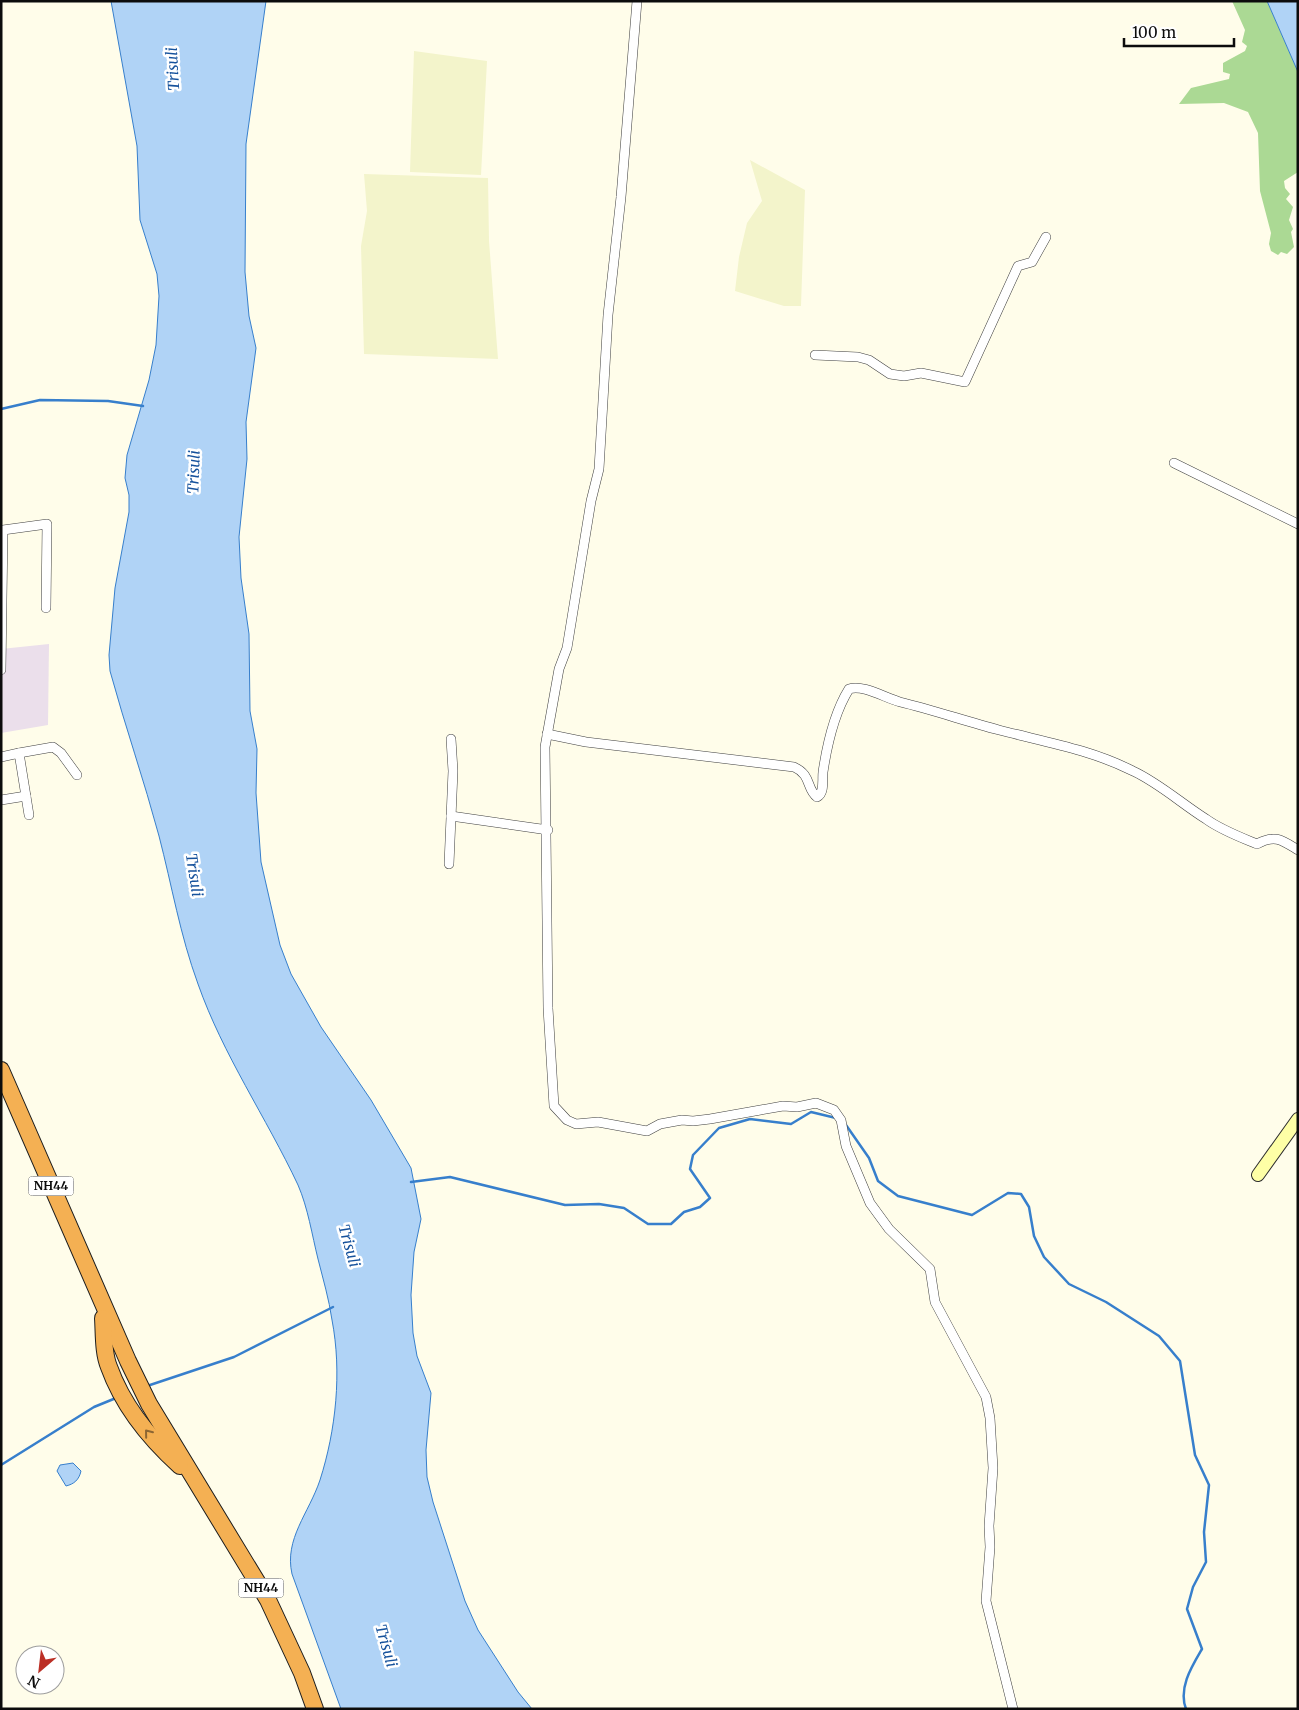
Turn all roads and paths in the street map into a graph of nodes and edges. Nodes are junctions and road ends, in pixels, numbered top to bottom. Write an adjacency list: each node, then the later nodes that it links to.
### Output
1 (637, 1): 9 (street)
2 (1046, 237): 3 (street)
3 (815, 355)
4 (1174, 463): 5 (street)
5 (1298, 524)
6 (2, 530): 7 (street); 8 (street)
7 (46, 608)
8 (1, 670)
9 (547, 734): 18 (street); 19 (street)
10 (451, 739): 17 (street)
11 (19, 753): 12 (street); 13 (street); 14 (street)
12 (1, 757)
13 (77, 775)
14 (26, 796): 15 (street); 16 (street)
15 (1, 800)
16 (29, 815)
17 (451, 816): 18 (street); 20 (street)
18 (548, 830): 27 (street)
19 (1298, 850)
20 (449, 864)
21 (1, 1070): 24 (highway, NH44)
22 (1298, 1119): 23 (street)
23 (1258, 1175)
24 (101, 1302): 25 (highway, NH44); 25 (highway, NH44, one-way to 24)
25 (192, 1475): 26 (highway, NH44)
26 (315, 1709)
27 (1013, 1709)

